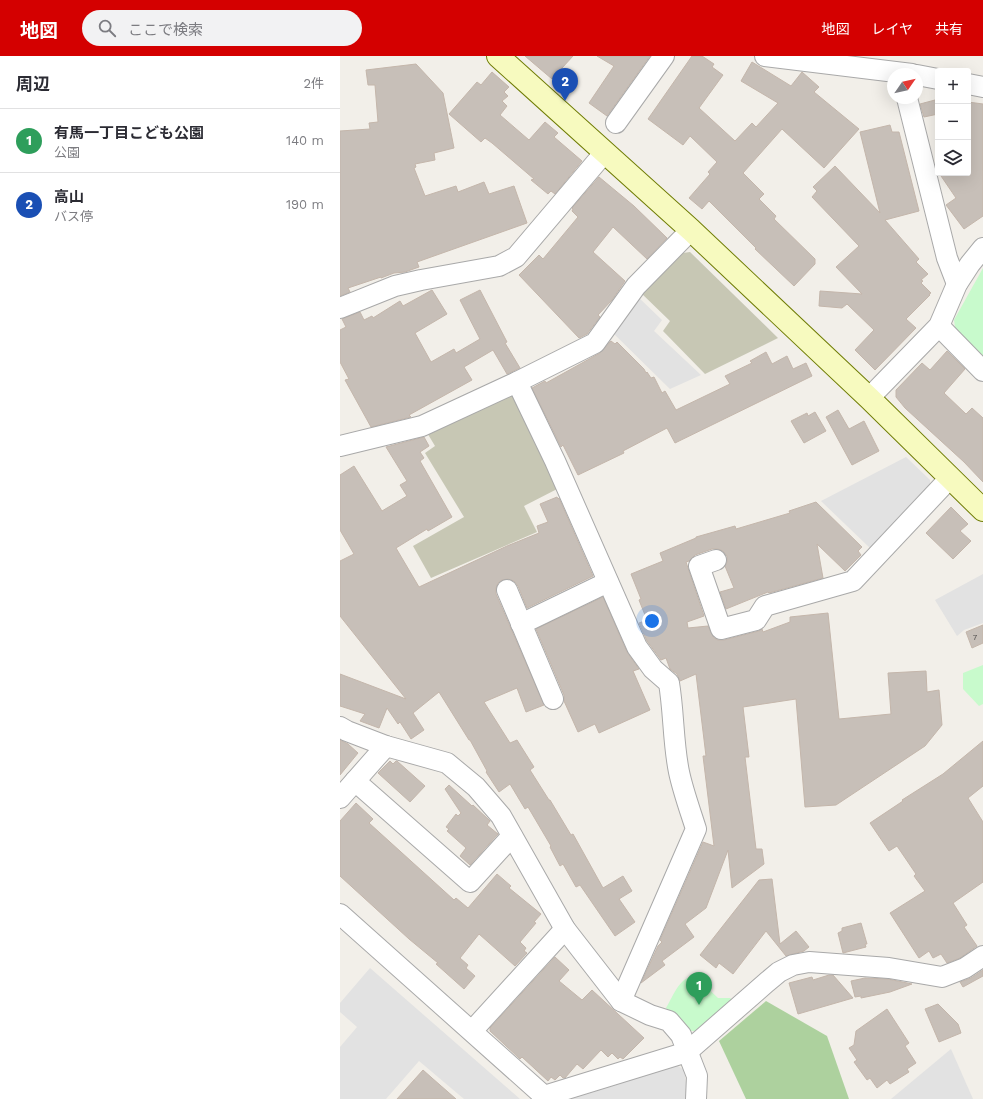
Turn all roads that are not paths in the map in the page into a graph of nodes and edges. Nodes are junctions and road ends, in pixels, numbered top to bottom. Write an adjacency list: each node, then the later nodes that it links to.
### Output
1 (498, 56): 11 (street)
2 (664, 56): 10 (street)
3 (766, 56): 4 (street)
4 (887, 68)
5 (923, 75): 6 (street)
6 (935, 78)
7 (971, 84): 8 (street)
8 (983, 86)
9 (909, 104): 14 (street)
10 (616, 123)
11 (606, 152): 12 (street); 15 (street)
12 (691, 230): 18 (street); 19 (street)
13 (983, 248): 14 (street)
14 (957, 284): 16 (street)
15 (340, 308)
16 (939, 326): 17 (street); 19 (street)
17 (983, 371)
18 (517, 382): 20 (street); 24 (street)
19 (869, 398): 21 (street)
20 (340, 446)
21 (950, 478): 22 (street); 23 (street)
22 (983, 510)
23 (716, 560)
24 (608, 582): 26 (street); 36 (street)
25 (507, 590): 26 (street)
26 (521, 624): 27 (street)
27 (553, 699)
28 (340, 727): 29 (street)
29 (386, 746): 30 (street); 32 (street)
30 (355, 782): 31 (street); 32 (street)
31 (340, 798)
32 (512, 836): 34 (street)
33 (340, 914): 37 (street)
34 (565, 929): 36 (street); 37 (street)
35 (983, 956): 38 (street)
36 (621, 1001): 38 (street)
37 (472, 1031): 39 (street)
38 (688, 1052): 39 (street); 40 (street)
39 (543, 1097)
40 (696, 1099)

